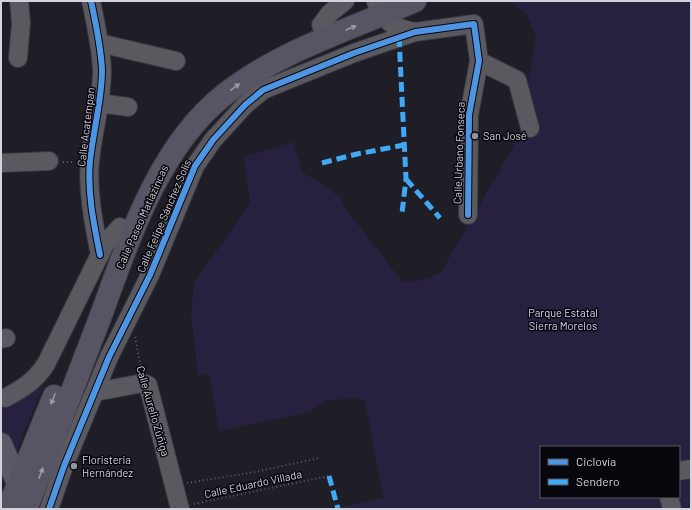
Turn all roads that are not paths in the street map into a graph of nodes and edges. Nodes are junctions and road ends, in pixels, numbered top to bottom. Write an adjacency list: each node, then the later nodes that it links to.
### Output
1 (20, 1): 10 (street)
2 (91, 1): 9 (street, Calle Acatempan)
3 (345, 1): 7 (street)
4 (415, 1): 5 (highway, Calle Paseo Matlazincas)
5 (379, 6): 7 (highway, Calle Paseo Matlazincas); 8 (street); 27 (highway, Calle Paseo Matlazincas, one-way to 5)
6 (471, 24): 8 (street, Calle Felipe Sánchez Solís); 12 (street, Calle Urbano Fonseca)
7 (321, 26): 19 (highway, Calle Paseo Matlazincas)
8 (415, 32): 21 (street, Calle Felipe Sánchez Solís)
9 (99, 43): 11 (street); 13 (street, Calle Acatempan)
10 (18, 58)
11 (176, 61)
12 (479, 61): 15 (street); 18 (street, Calle Urbano Fonseca)
13 (99, 103): 14 (street); 20 (street, Calle Acatempan)
14 (128, 107)
15 (530, 128)
16 (1, 162): 17 (street)
17 (49, 162)
18 (468, 215)
19 (120, 227): 20 (street); 27 (highway, Calle Paseo Matlazincas, one-way to 27)
20 (100, 255): 22 (street)
21 (94, 392): 27 (street, Calle Felipe Sánchez Solís); 28 (street, Calle Aurelio Zúñiga)
22 (5, 398)
23 (1, 444): 27 (main road)
24 (691, 469): 25 (street)
25 (680, 471)
26 (669, 498): 30 (street)
27 (35, 500): 29 (highway, Calle Paseo Matlazincas)
28 (180, 508)
29 (8, 509)
30 (672, 509)

